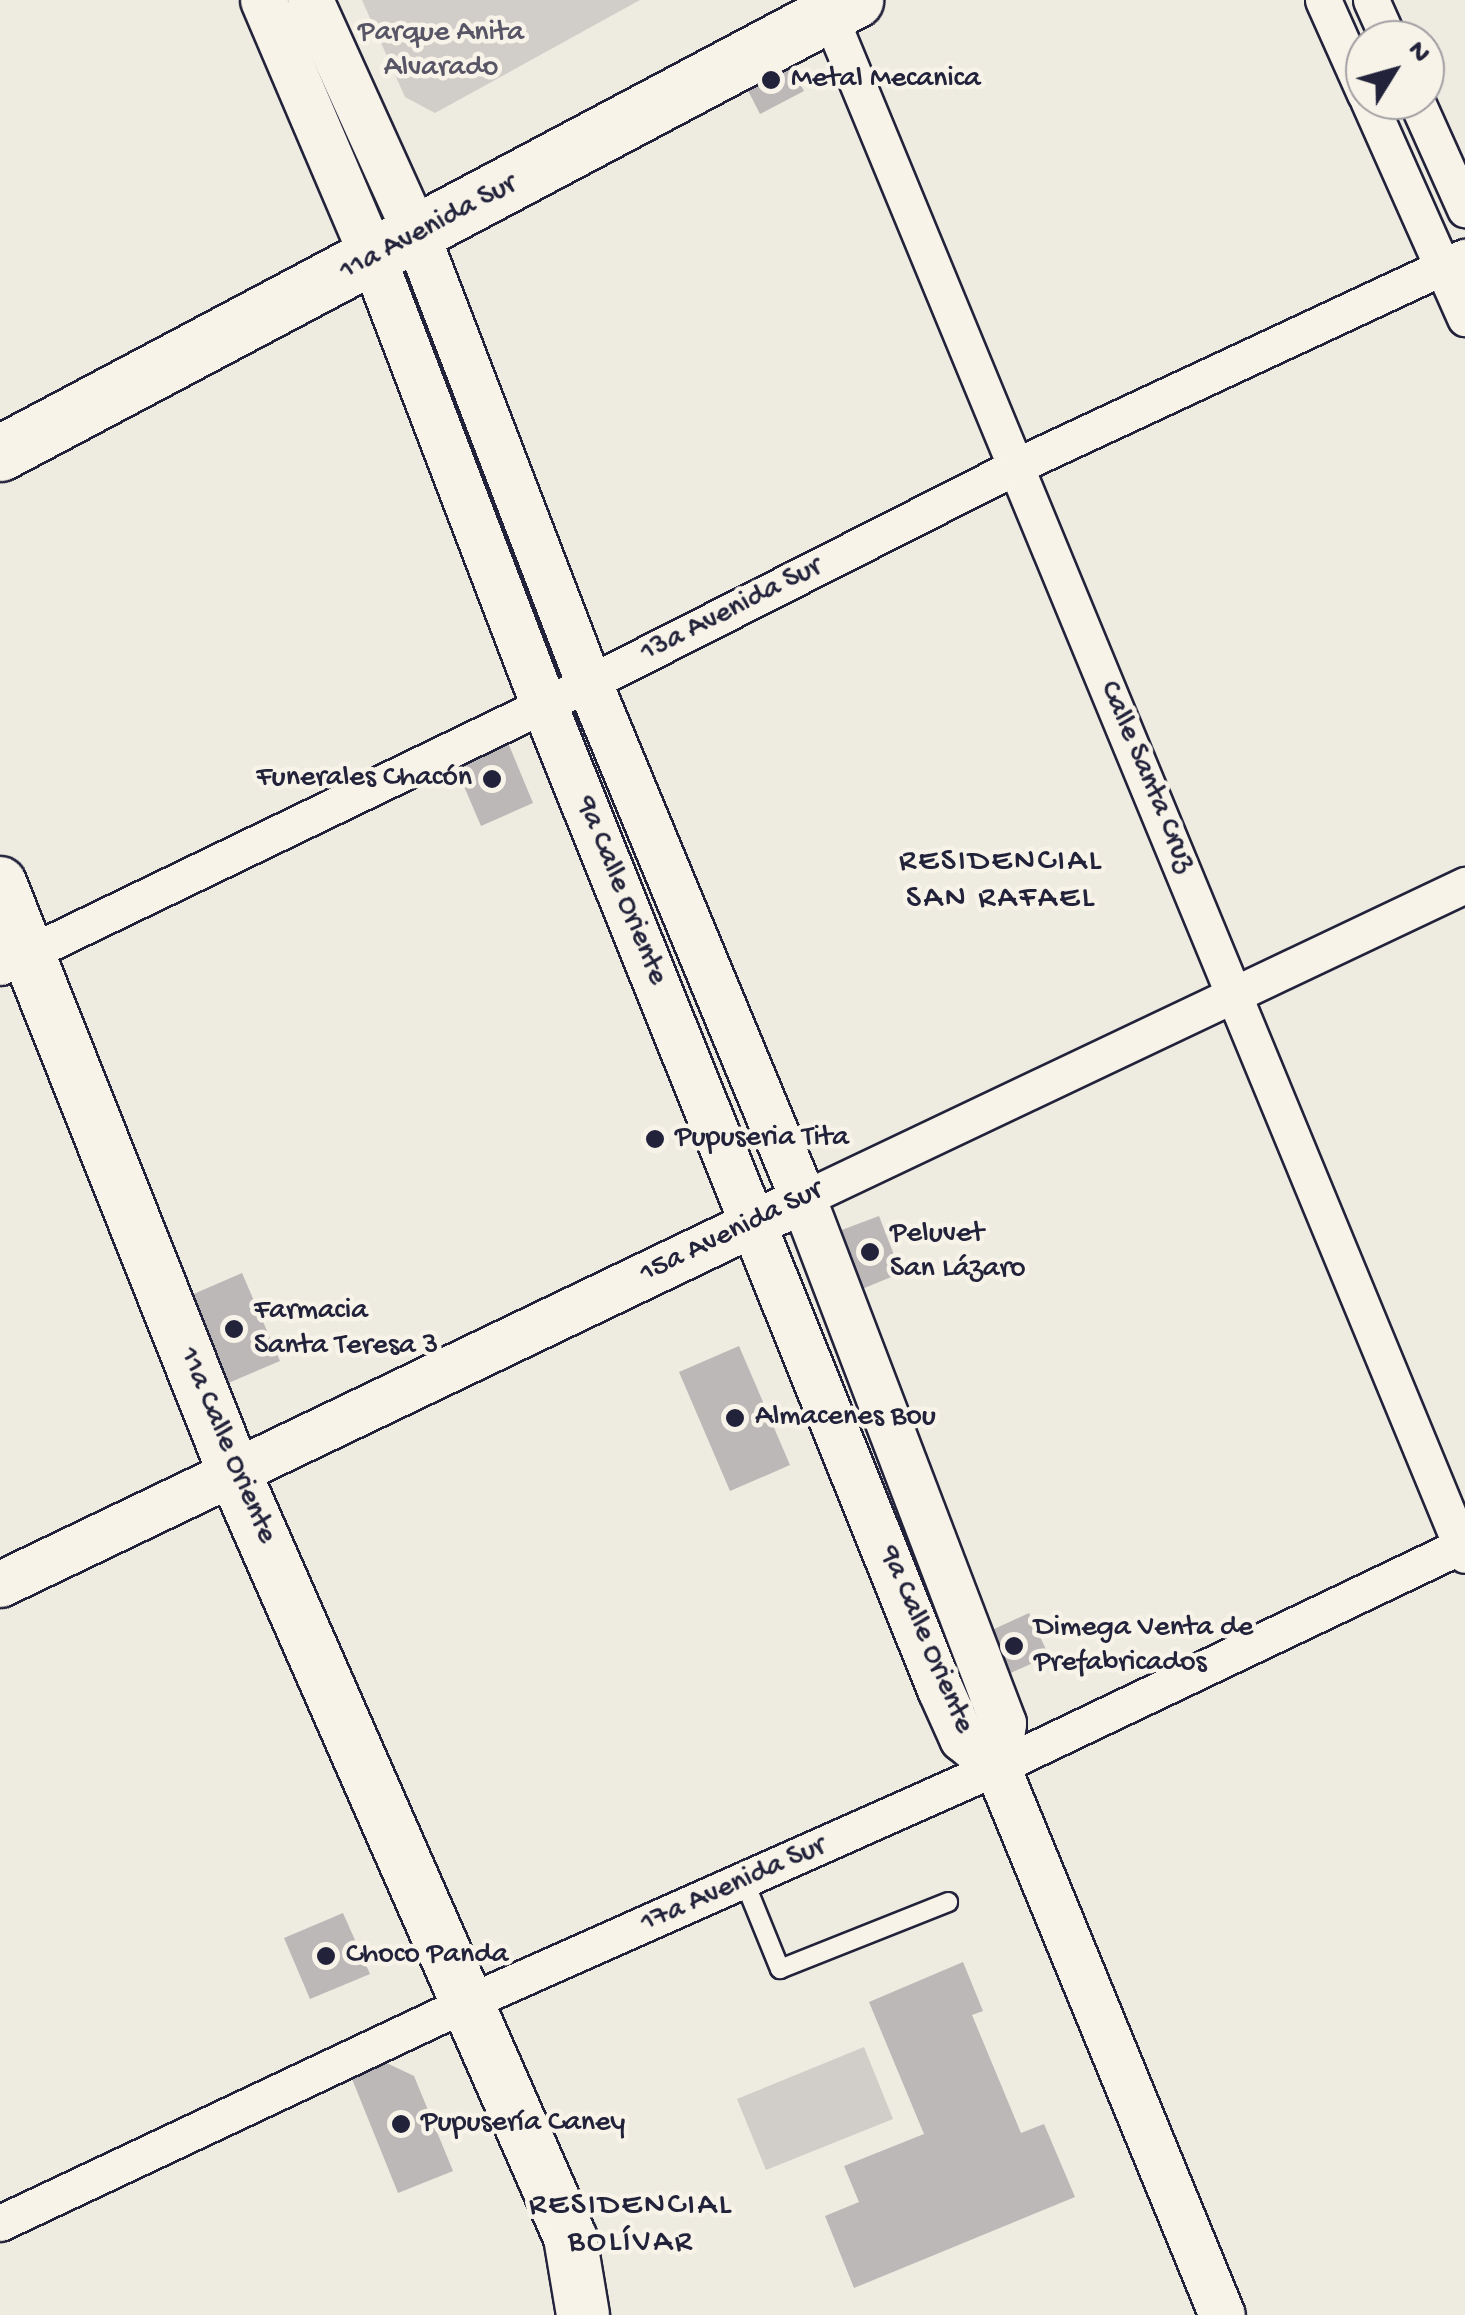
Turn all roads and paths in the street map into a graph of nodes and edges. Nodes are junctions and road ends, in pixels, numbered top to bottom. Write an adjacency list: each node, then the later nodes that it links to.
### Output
1 (263, 0): 9 (street, 9a Calle Oriente)
2 (310, 0): 9 (street, 9a Calle Oriente)
3 (1323, 0): 5 (street)
4 (836, 5): 9 (main road, 11a Avenida Sur); 13 (street, Calle Santa Cruz)
5 (1345, 50)
6 (1378, 120): 10 (street)
7 (1425, 120): 8 (street)
8 (1465, 209)
9 (395, 247): 12 (main road, 11a Avenida Sur); 14 (street, 9a Calle Oriente); 15 (street, 9a Calle Oriente)
10 (1454, 262): 11 (street); 13 (street, 13a Avenida Sur)
11 (1465, 318)
12 (0, 454)
13 (1016, 466): 14 (street, 13a Avenida Sur); 19 (street, Calle Santa Cruz)
14 (590, 683): 15 (street, 13a Avenida Sur); 20 (street, 9a Calle Oriente)
15 (544, 705): 18 (street, 13a Avenida Sur); 21 (street, 9a Calle Oriente)
16 (0, 883): 18 (main road, 11a Calle Oriente)
17 (1465, 885): 19 (street, 15a Avenida Sur)
18 (14, 961): 22 (main road, 11a Calle Oriente)
19 (1235, 989): 20 (street, 15a Avenida Sur); 23 (street, Calle Santa Cruz)
20 (804, 1199): 21 (street, 15a Avenida Sur); 25 (street, 9a Calle Oriente)
21 (757, 1222): 22 (street, 15a Avenida Sur); 25 (street, 9a Calle Oriente)
22 (234, 1472): 24 (street, 15a Avenida Sur); 28 (main road, 11a Calle Oriente)
23 (1464, 1548): 25 (street, 17a Avenida Sur)
24 (0, 1584)
25 (997, 1768): 26 (street, 17a Avenida Sur); 33 (street, 9a Calle Oriente)
26 (745, 1883): 27 (lane); 28 (street, 17a Avenida Sur)
27 (948, 1902)
28 (471, 2001): 29 (street, 17a Avenida Sur); 30 (main road, 11a Calle Oriente)
29 (0, 2223)
30 (570, 2237): 31 (main road); 32 (main road)
31 (583, 2315)
32 (601, 2315)
33 (1222, 2315)

